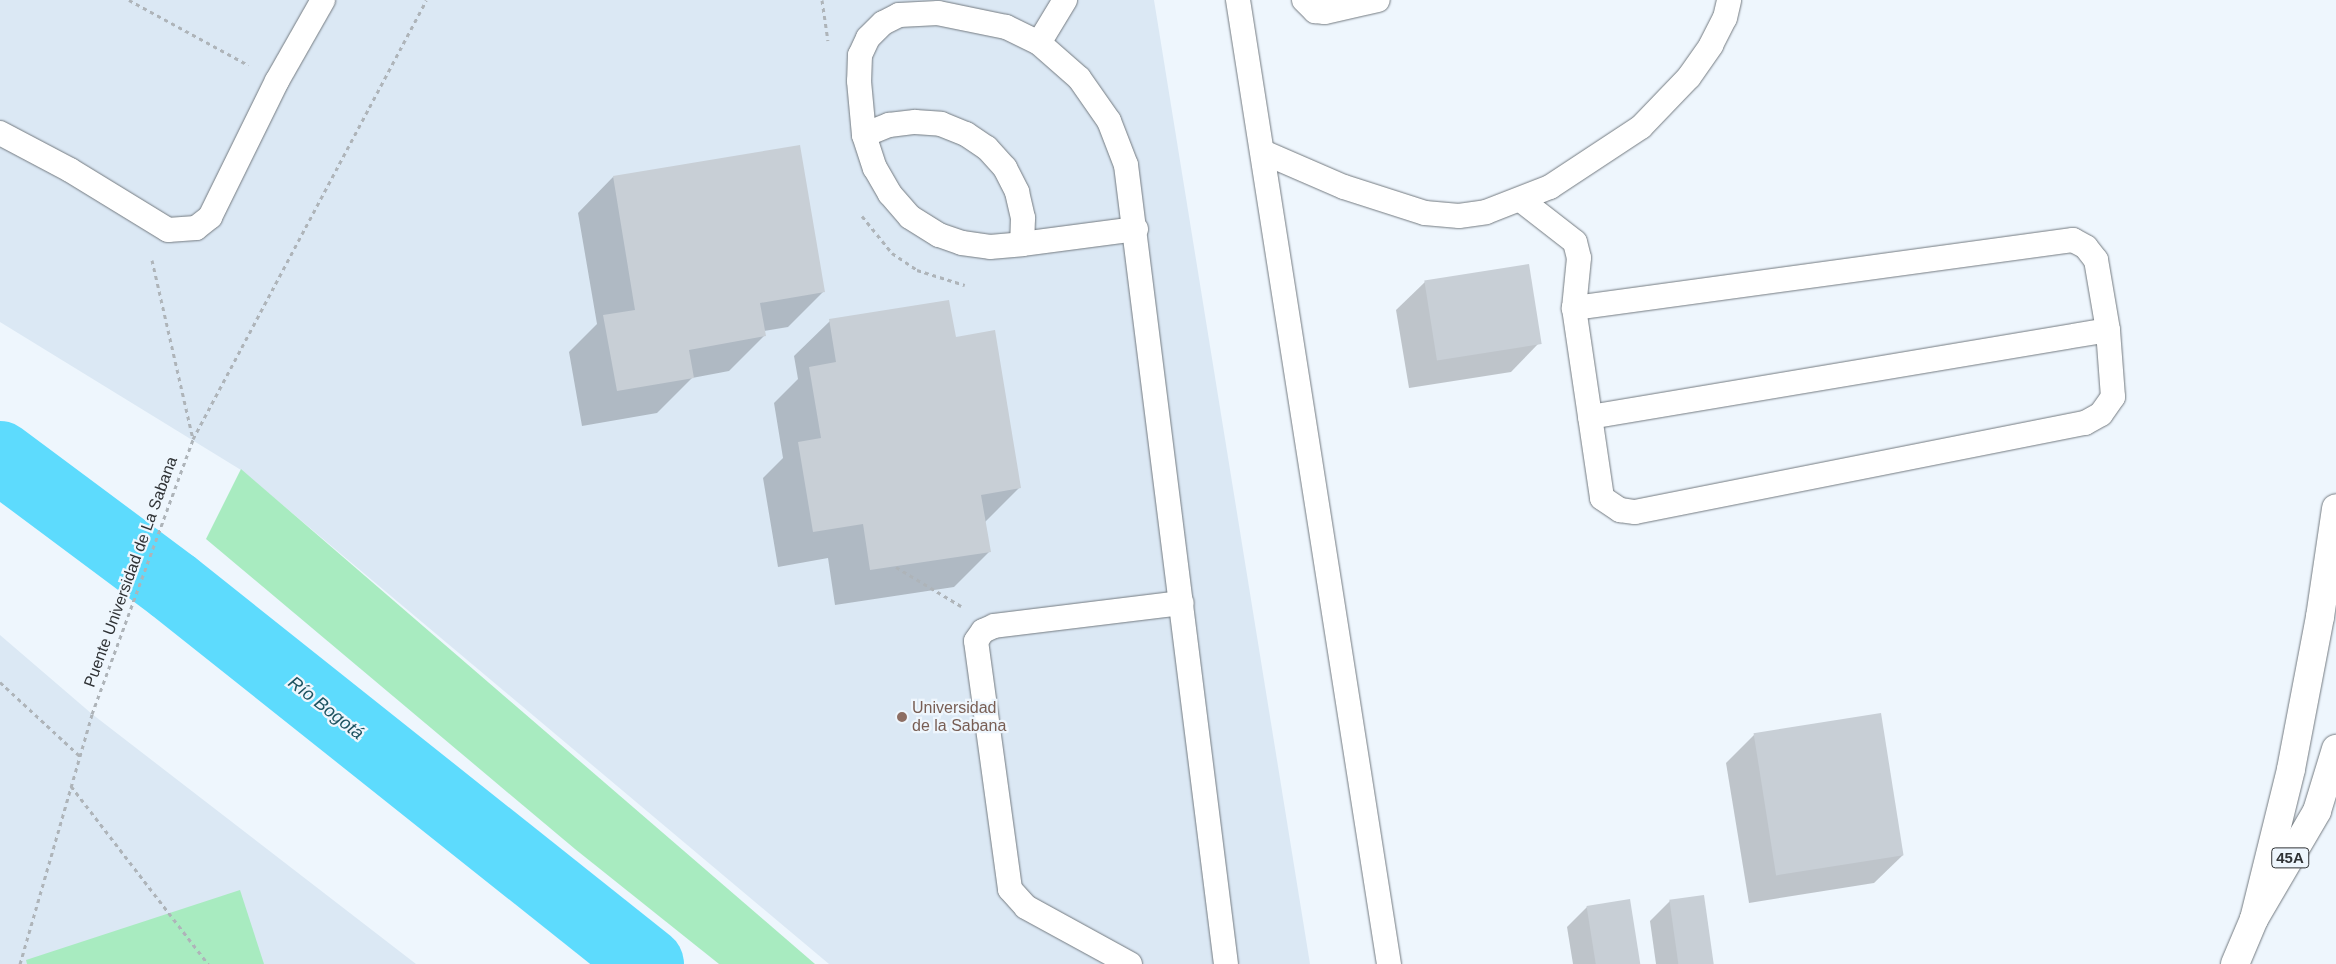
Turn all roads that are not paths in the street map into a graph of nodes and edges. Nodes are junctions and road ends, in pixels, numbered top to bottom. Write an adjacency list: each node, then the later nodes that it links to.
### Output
1 (323, 0): 8 (lane)
2 (1065, 0): 7 (lane)
3 (1238, 0): 10 (lane)
4 (1304, 0): 5 (lane)
5 (1378, 0)
6 (1728, 0): 11 (lane)
7 (1039, 43): 9 (lane); 12 (lane)
8 (0, 133)
9 (864, 135): 13 (lane); 13 (lane)
10 (1263, 152): 11 (lane); 23 (lane)
11 (1521, 200): 14 (lane)
12 (1136, 229): 13 (lane); 18 (lane)
13 (1022, 244)
14 (1574, 308): 15 (lane); 16 (lane)
15 (2108, 330): 16 (lane); 16 (lane)
16 (1590, 418)
17 (2336, 508): 20 (highway)
18 (1182, 602): 21 (lane); 22 (lane)
19 (2336, 749): 20 (highway, 45A)
20 (2254, 919): 24 (highway, 45A)
21 (1130, 964)
22 (1226, 964)
23 (1389, 964)
24 (2235, 964)

